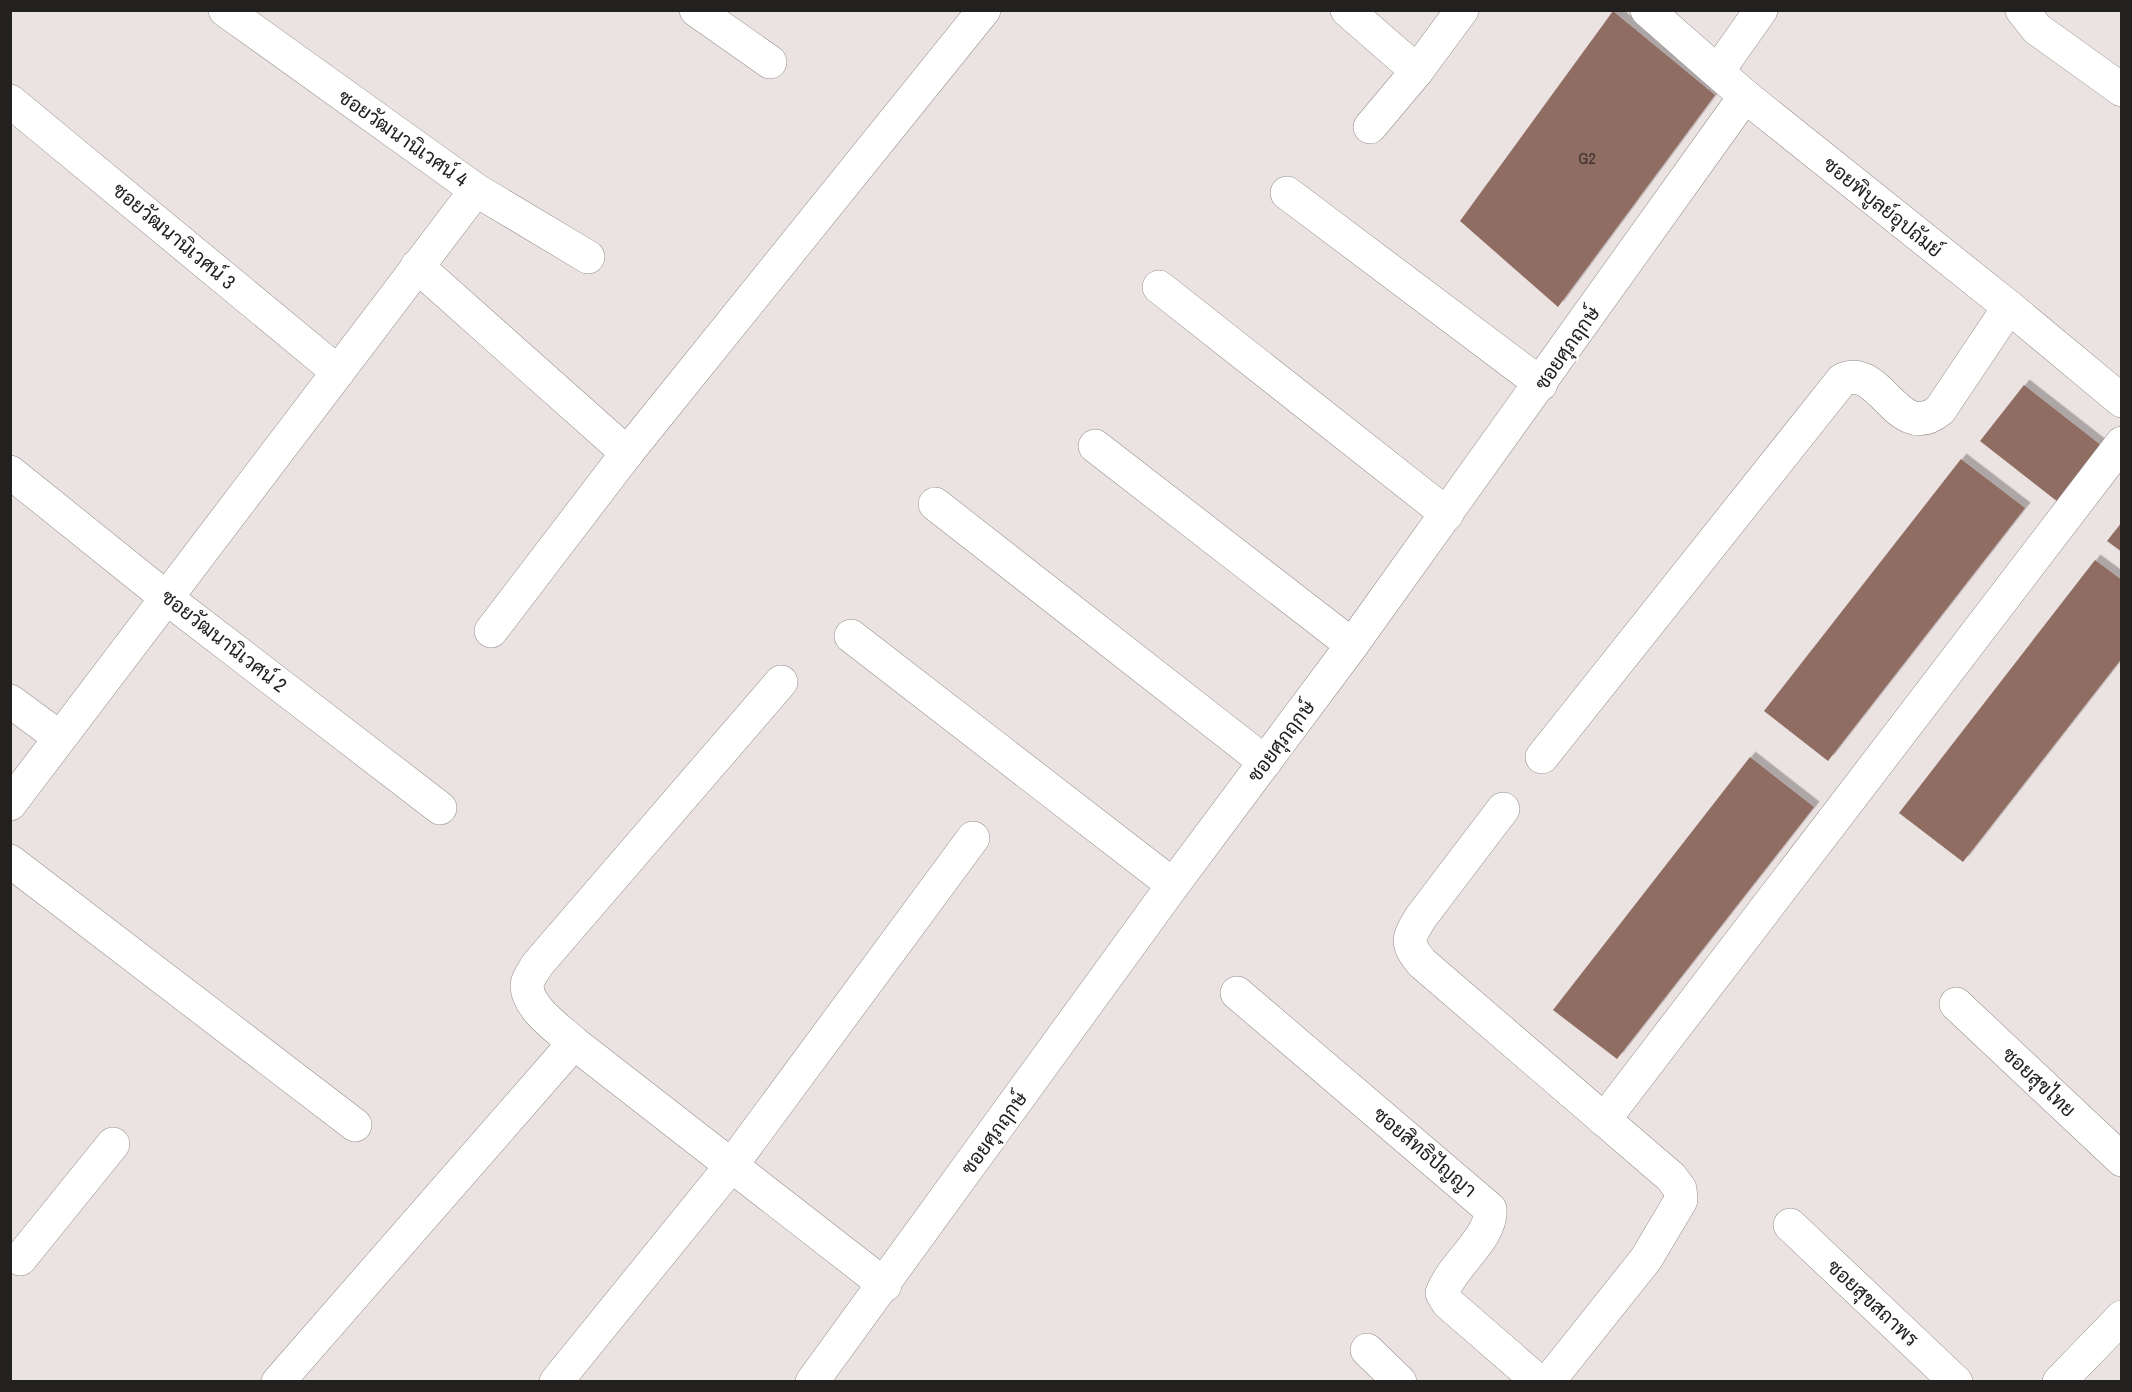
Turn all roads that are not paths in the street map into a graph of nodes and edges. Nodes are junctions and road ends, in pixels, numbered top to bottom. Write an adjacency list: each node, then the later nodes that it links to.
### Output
1 (225, 10): 16 (street, ซอยวัฒนานิเวศน์ 4)
2 (696, 10): 9 (street)
3 (984, 10): 27 (street)
4 (1347, 10): 10 (street)
5 (1462, 10): 10 (street)
6 (1647, 10): 11 (street, ซอยพิบูลย์อุปถัมย์)
7 (1761, 10): 11 (street)
8 (2022, 10): 12 (street)
9 (770, 62)
10 (1417, 71): 15 (street)
11 (1718, 71): 13 (street, ซอยพิบูลย์อุปถัมย์)
12 (2121, 90)
13 (1744, 96): 21 (street, ซอยพิบูลย์อุปถัมย์); 23 (street, ซอยศุภฤกษ์)
14 (10, 101): 22 (street, ซอยวัฒนานิเวศน์ 3)
15 (1370, 127)
16 (476, 190): 18 (street, ซอยวัฒนานิเวศน์ 4); 19 (street)
17 (1287, 193): 23 (street)
18 (588, 257)
19 (417, 266): 22 (street); 27 (street)
20 (1158, 287): 30 (street)
21 (2009, 307): 24 (street, ซอยพิบูลย์อุปถัมย์); 38 (street)
22 (338, 372): 31 (street)
23 (1541, 384): 30 (street, ซอยศุภฤกษ์)
24 (2121, 401)
25 (2121, 443): 49 (street)
26 (1095, 446): 34 (street)
27 (627, 453): 32 (street)
28 (10, 472): 31 (street, ซอยวัฒนานิเวศน์ 2)
29 (935, 504): 39 (street)
30 (1447, 514): 34 (street, ซอยศุภฤกษ์)
31 (168, 599): 37 (street); 41 (street, ซอยวัฒนานิเวศน์ 2)
32 (491, 631)
33 (851, 636): 45 (street)
34 (1352, 645): 39 (street, ซอยศุภฤกษ์)
35 (781, 682): 48 (street)
36 (10, 701): 37 (street)
37 (59, 737): 40 (street)
38 (1542, 758)
39 (1265, 762): 45 (street, ซอยศุภฤกษ์)
40 (10, 804)
41 (440, 808)
42 (1503, 809): 49 (street)
43 (973, 838): 53 (street)
44 (10, 861): 50 (street)
45 (1173, 885): 56 (street, ซอยศุภฤกษ์)
46 (1237, 993): 63 (street, ซอยสิทธิปัญญา)
47 (1956, 1004): 52 (street, ซอยสุขไทย)
48 (574, 1043): 53 (street); 59 (street)
49 (1604, 1120): 64 (street)
50 (355, 1125)
51 (113, 1144): 55 (street)
52 (2121, 1160)
53 (731, 1166): 56 (street); 60 (street)
54 (1790, 1225): 65 (street, ซอยสุขสถาพร)
55 (14, 1261)
56 (885, 1285): 61 (street, ซอยศุภฤกษ์)
57 (2121, 1317): 66 (street)
58 (1367, 1350): 62 (street)
59 (278, 1382)
60 (556, 1382)
61 (812, 1382)
62 (1401, 1382)
63 (1539, 1382)
64 (1548, 1382)
65 (1956, 1382)
66 (2059, 1382)

